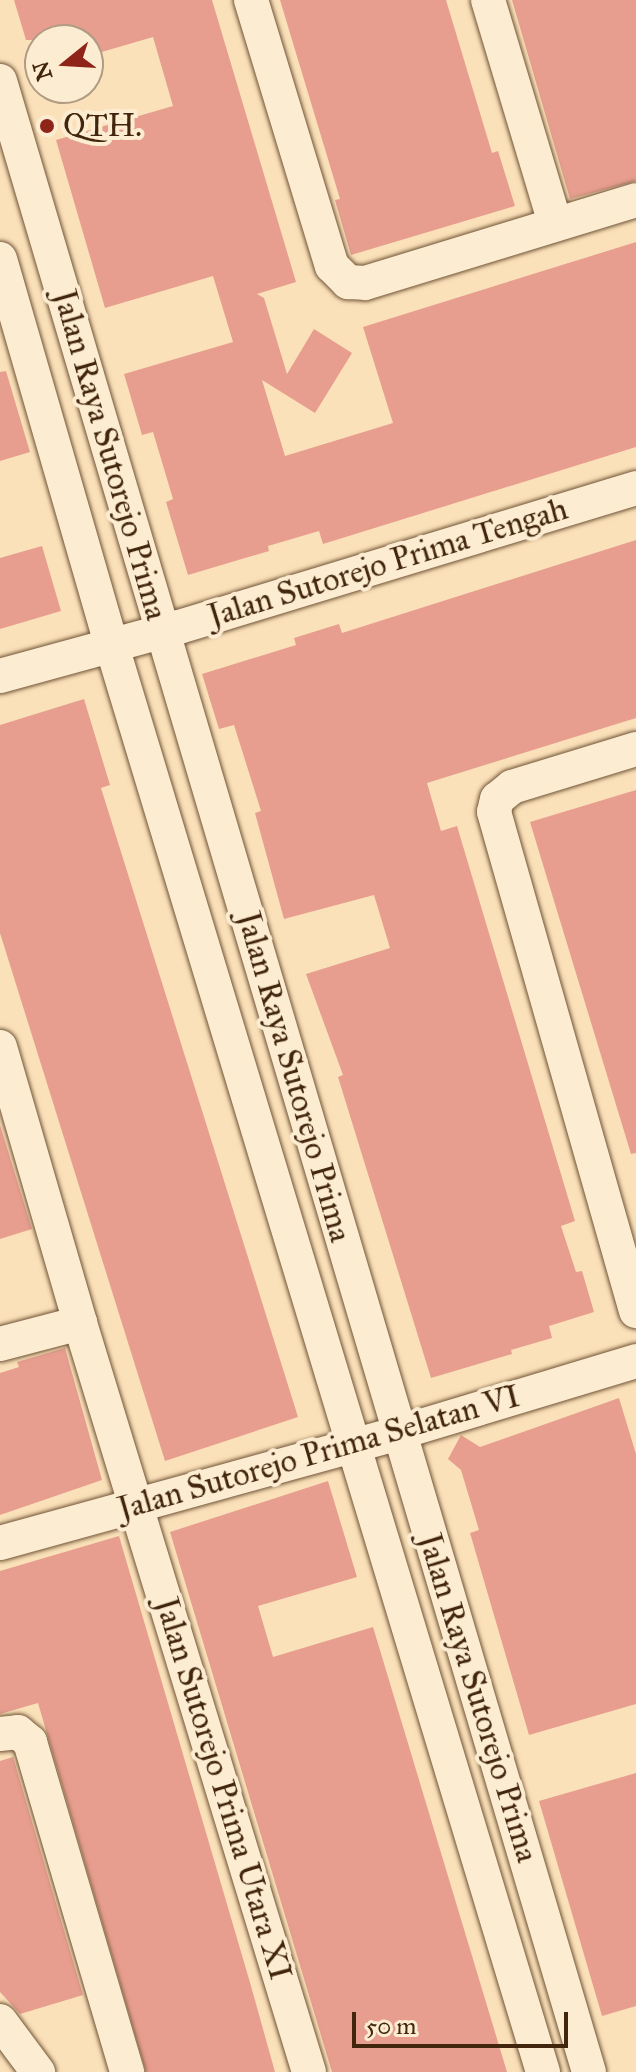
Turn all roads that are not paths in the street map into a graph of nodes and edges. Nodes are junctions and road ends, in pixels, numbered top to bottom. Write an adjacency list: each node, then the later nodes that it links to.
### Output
1 (251, 0): 5 (street)
2 (488, 0): 5 (street)
3 (0, 81): 8 (street, Jalan Raya Sutorejo Prima)
4 (636, 200): 5 (street)
5 (555, 224)
6 (0, 259): 9 (street, Jalan Raya Sutorejo Prima)
7 (636, 488): 8 (street, Jalan Sutorejo Prima Tengah)
8 (162, 632): 9 (street, Jalan Sutorejo Prima Tengah); 17 (street, Jalan Raya Sutorejo Prima)
9 (111, 643): 10 (street, Jalan Sutorejo Prima Tengah); 18 (street, Jalan Raya Sutorejo Prima)
10 (0, 676)
11 (636, 749): 13 (street)
12 (0, 1047): 14 (street, Jalan Sutorejo Prima Utara XI)
13 (636, 1311)
14 (80, 1323): 15 (street); 19 (street, Jalan Sutorejo Prima Utara XI)
15 (0, 1344)
16 (636, 1361): 17 (street, Jalan Sutorejo Prima Selatan VI)
17 (398, 1433): 18 (street, Jalan Sutorejo Prima Selatan VI); 27 (street, Jalan Raya Sutorejo Prima)
18 (353, 1445): 19 (street, Jalan Sutorejo Prima Selatan VI); 26 (street, Jalan Raya Sutorejo Prima)
19 (135, 1507): 20 (street, Jalan Sutorejo Prima Selatan VI); 25 (street, Jalan Sutorejo Prima Utara XI)
20 (0, 1543)
21 (0, 1734): 24 (street)
22 (0, 2021): 23 (street)
23 (38, 2072)
24 (127, 2072)
25 (309, 2072)
26 (543, 2072)
27 (589, 2072)

